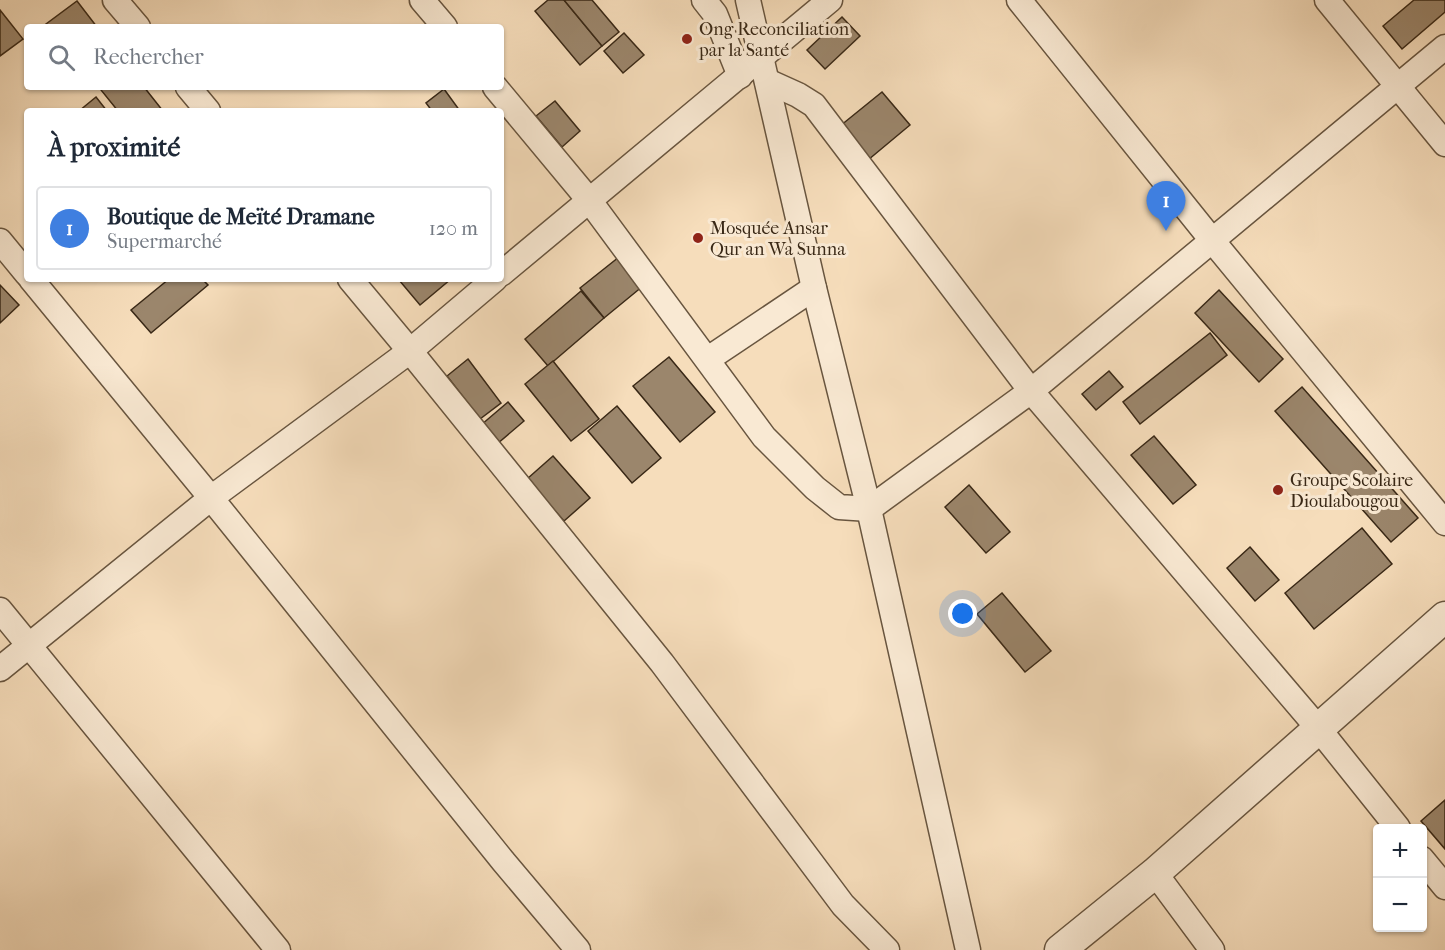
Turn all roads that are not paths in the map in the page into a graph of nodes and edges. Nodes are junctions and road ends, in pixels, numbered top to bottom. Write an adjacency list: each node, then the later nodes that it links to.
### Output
1 (115, 0): 8 (street)
2 (422, 0): 9 (street)
3 (704, 0): 12 (street)
4 (748, 0): 11 (street)
5 (830, 0): 11 (street)
6 (1019, 0): 19 (street)
7 (1327, 0): 13 (street)
8 (135, 24)
9 (442, 24)
10 (1445, 47): 13 (street)
11 (764, 70): 12 (street); 26 (street); 29 (street)
12 (740, 76): 18 (street)
13 (1397, 85): 17 (street); 19 (street)
14 (190, 90): 16 (street)
15 (497, 90): 18 (street)
16 (206, 108)
17 (1445, 144)
18 (589, 200): 22 (street); 28 (street)
19 (1211, 239): 29 (street); 32 (street)
20 (0, 241): 21 (street)
21 (24, 270)
22 (504, 271)
23 (33, 282): 30 (street)
24 (352, 282): 27 (street)
25 (491, 282): 27 (street)
26 (814, 288): 28 (street); 31 (street)
27 (410, 351): 30 (street); 44 (street)
28 (708, 359): 31 (street)
29 (1031, 391): 31 (street); 37 (street)
30 (211, 498): 35 (street); 43 (street)
31 (869, 509): 45 (street)
32 (1445, 523)
33 (0, 610): 35 (street)
34 (1445, 617): 37 (street)
35 (28, 645): 36 (street); 42 (street)
36 (0, 669)
37 (1318, 728): 38 (street); 40 (street)
38 (1395, 824)
39 (1427, 865): 41 (street)
40 (1155, 873): 46 (street); 47 (street)
41 (1445, 887)
42 (278, 950)
43 (578, 950)
44 (887, 950)
45 (968, 950)
46 (1060, 950)
47 (1212, 950)

